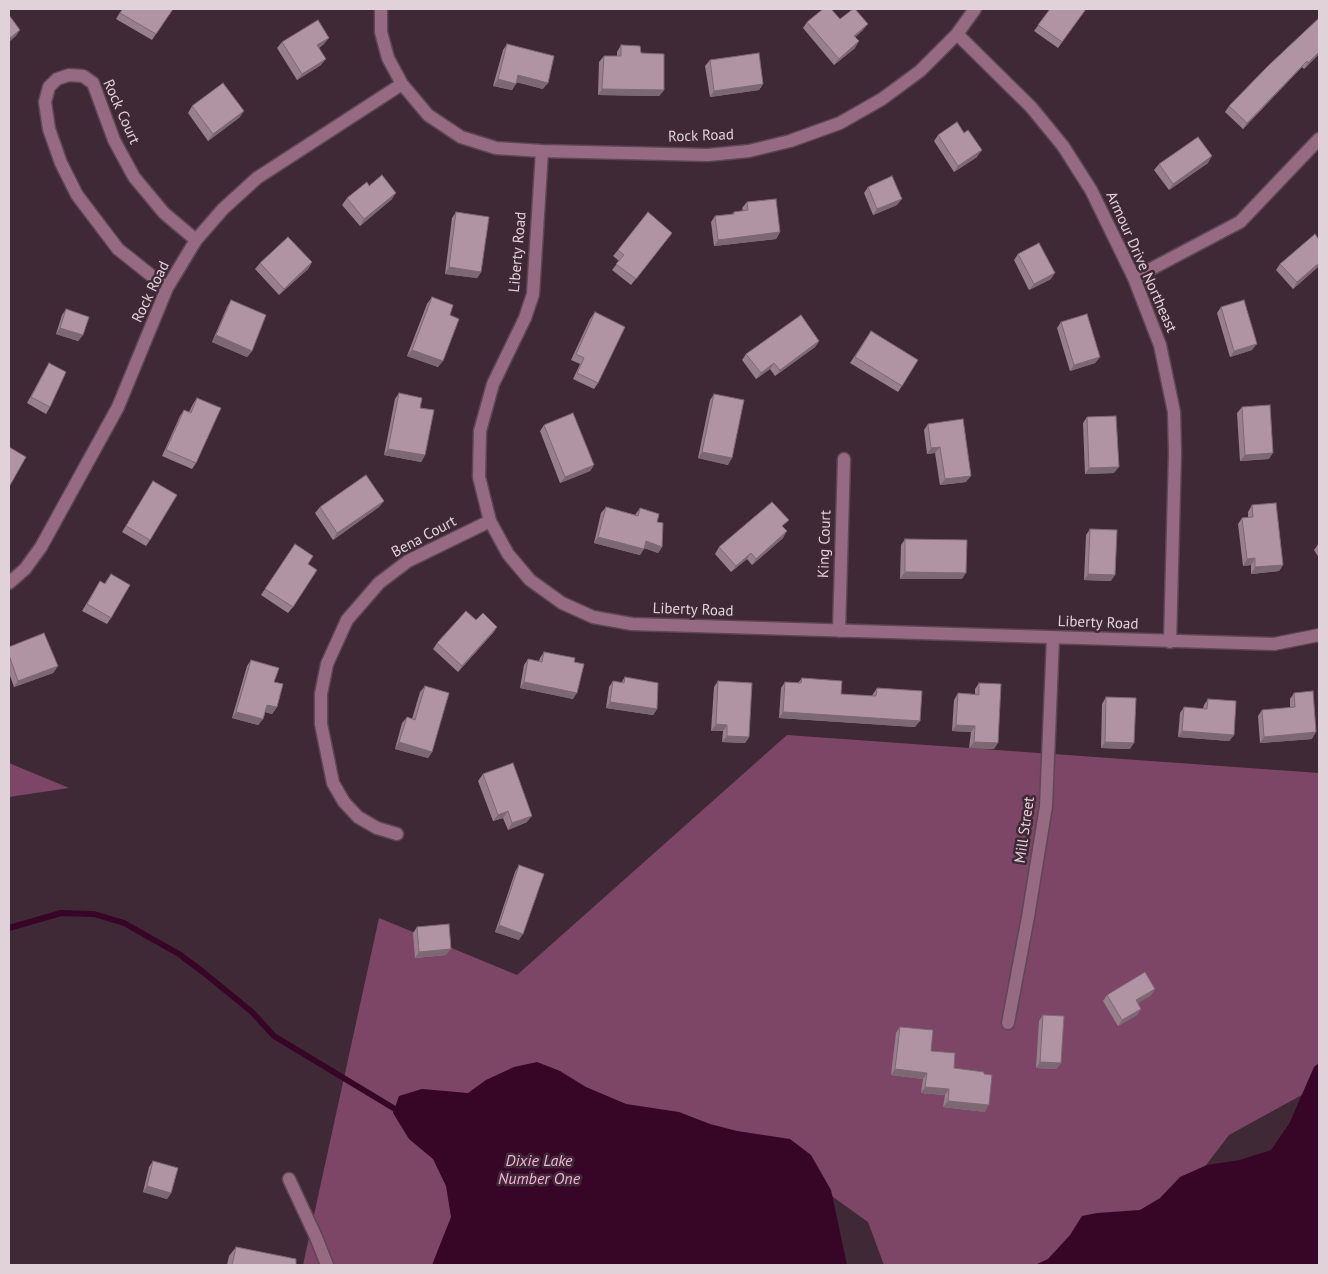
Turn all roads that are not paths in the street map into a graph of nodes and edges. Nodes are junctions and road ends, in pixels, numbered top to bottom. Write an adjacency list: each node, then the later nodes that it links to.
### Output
1 (381, 9): 4 (street, Rock Road)
2 (975, 9): 3 (street, Rock Road)
3 (957, 34): 6 (street, Rock Road); 8 (street, Armour Drive Northeast)
4 (402, 84): 6 (street, Rock Road); 7 (street, Rock Road)
5 (1319, 138): 8 (street)
6 (542, 151): 11 (street, Liberty Road)
7 (196, 240): 9 (street, Rock Road); 9 (street, Rock Court)
8 (1134, 278): 16 (street, Armour Drive Northeast)
9 (167, 288): 12 (street, Rock Road)
10 (844, 459): 13 (street, King Court)
11 (490, 521): 13 (street, Liberty Road); 17 (street, Bena Court)
12 (9, 582)
13 (839, 631): 15 (street, Liberty Road)
14 (1319, 635): 16 (street, Liberty Road)
15 (1053, 638): 16 (street, Liberty Road); 18 (street, Mill Street)
16 (1170, 642)
17 (398, 834)
18 (1008, 1023)
19 (289, 1179): 20 (street)
20 (327, 1265)

